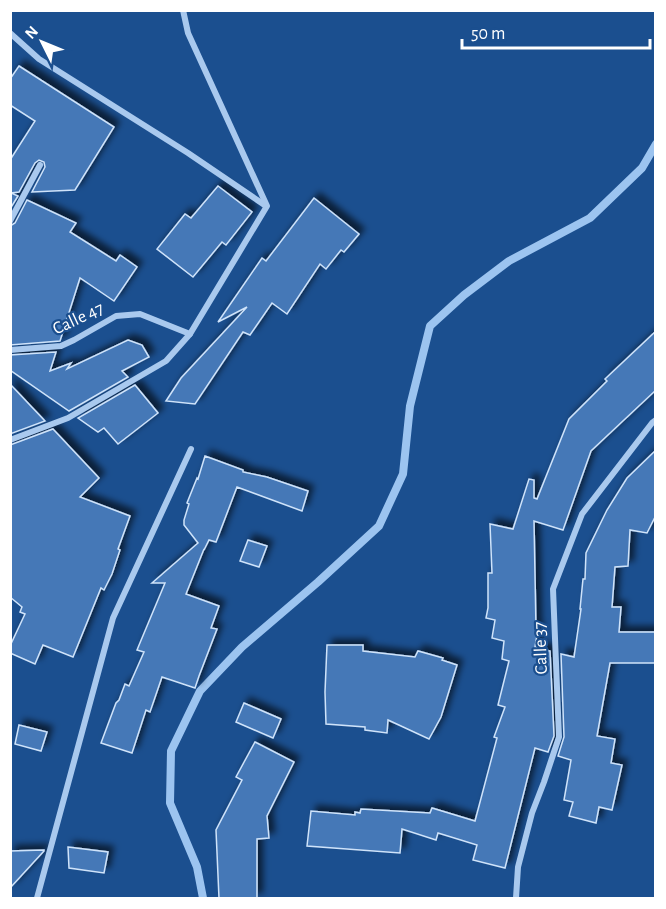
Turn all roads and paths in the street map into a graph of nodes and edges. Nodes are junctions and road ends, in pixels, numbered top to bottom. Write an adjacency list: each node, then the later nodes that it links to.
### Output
1 (183, 10): 4 (street)
2 (10, 33): 4 (street)
3 (40, 165): 5 (street)
4 (267, 206): 6 (street)
5 (10, 221)
6 (190, 334): 7 (street, Calle 47); 9 (street)
7 (10, 350)
8 (656, 420): 12 (street, Calle 37)
9 (10, 440)
10 (191, 449): 11 (street)
11 (37, 898)
12 (516, 898)

